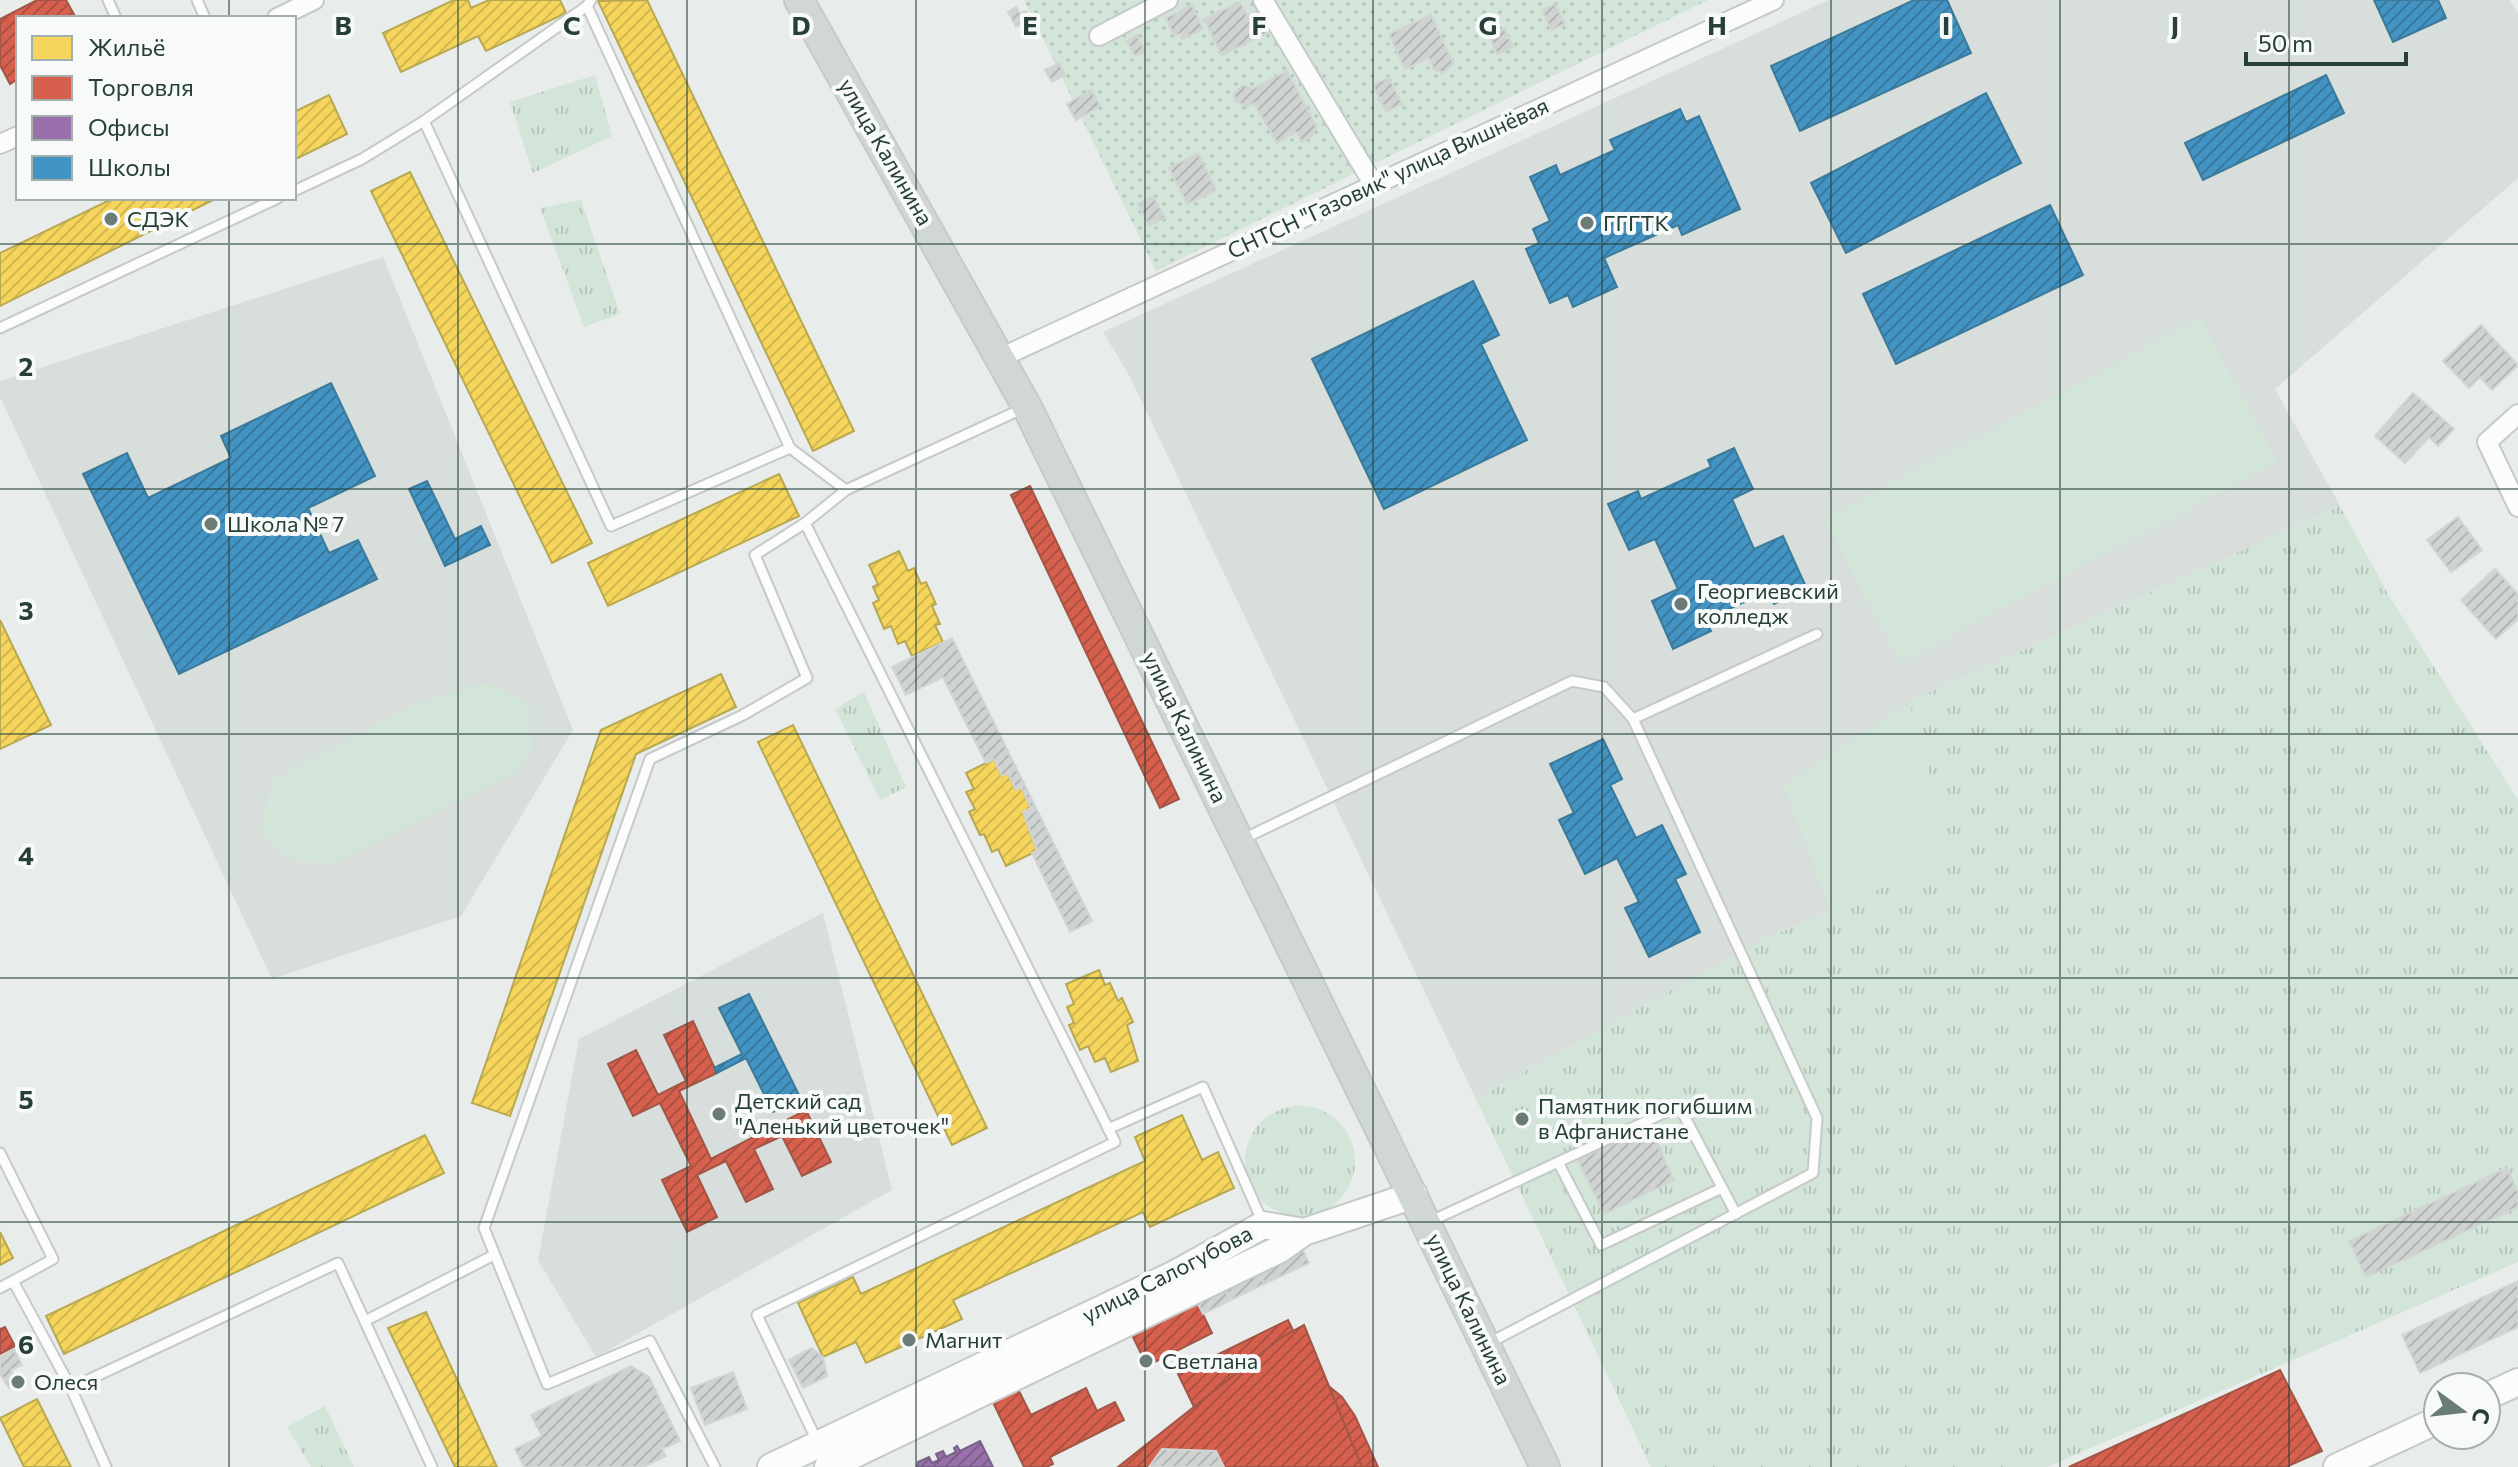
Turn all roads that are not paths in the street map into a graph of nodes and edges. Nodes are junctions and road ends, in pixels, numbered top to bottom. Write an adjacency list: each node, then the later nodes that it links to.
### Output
1 (314, 0): 7 (street)
2 (799, 0): 14 (main road, улица Калинина)
3 (1168, 0): 8 (street)
4 (1263, 0): 10 (street)
5 (1774, 0): 10 (street, СНТСН "Газовик" улица Вишнёвая)
6 (589, 3): 9 (lane); 17 (lane)
7 (285, 10)
8 (1099, 36)
9 (424, 121): 11 (lane); 17 (lane)
10 (1374, 185): 14 (street, СНТСН "Газовик" улица Вишнёвая)
11 (296, 190)
12 (274, 200): 13 (lane)
13 (0, 328)
14 (1002, 357): 15 (main road, улица Калинина)
15 (1027, 407): 18 (lane); 23 (main road, улица Калинина)
16 (2518, 414): 19 (street)
17 (790, 448): 18 (lane)
18 (846, 490): 20 (lane)
19 (2518, 507)
20 (805, 523): 24 (lane); 33 (lane)
21 (1817, 634): 22 (lane)
22 (1633, 719): 23 (lane); 29 (lane)
23 (1240, 840): 28 (main road, улица Калинина)
24 (1108, 1129): 31 (lane); 40 (lane)
25 (0, 1153): 34 (lane)
26 (1558, 1162): 27 (lane); 27 (lane); 30 (lane)
27 (1722, 1188): 29 (lane)
28 (1414, 1195): 30 (main road, улица Калинина); 32 (street)
29 (1736, 1214): 37 (lane)
30 (1427, 1223): 37 (main road, улица Калинина)
31 (1263, 1225): 32 (street, улица Салогубова); 40 (street, улица Салогубова)
32 (1304, 1232): 40 (street, улица Салогубова)
33 (494, 1255): 36 (lane); 43 (lane)
34 (13, 1281): 35 (lane); 38 (lane)
35 (0, 1288)
36 (365, 1321): 38 (lane); 42 (lane)
37 (1486, 1345): 45 (main road, улица Калинина)
38 (71, 1388): 41 (lane)
39 (2422, 1427): 46 (street)
40 (824, 1456): 44 (street, улица Салогубова)
41 (106, 1467)
42 (432, 1467)
43 (715, 1467)
44 (771, 1467)
45 (1545, 1467)
46 (2337, 1467)

